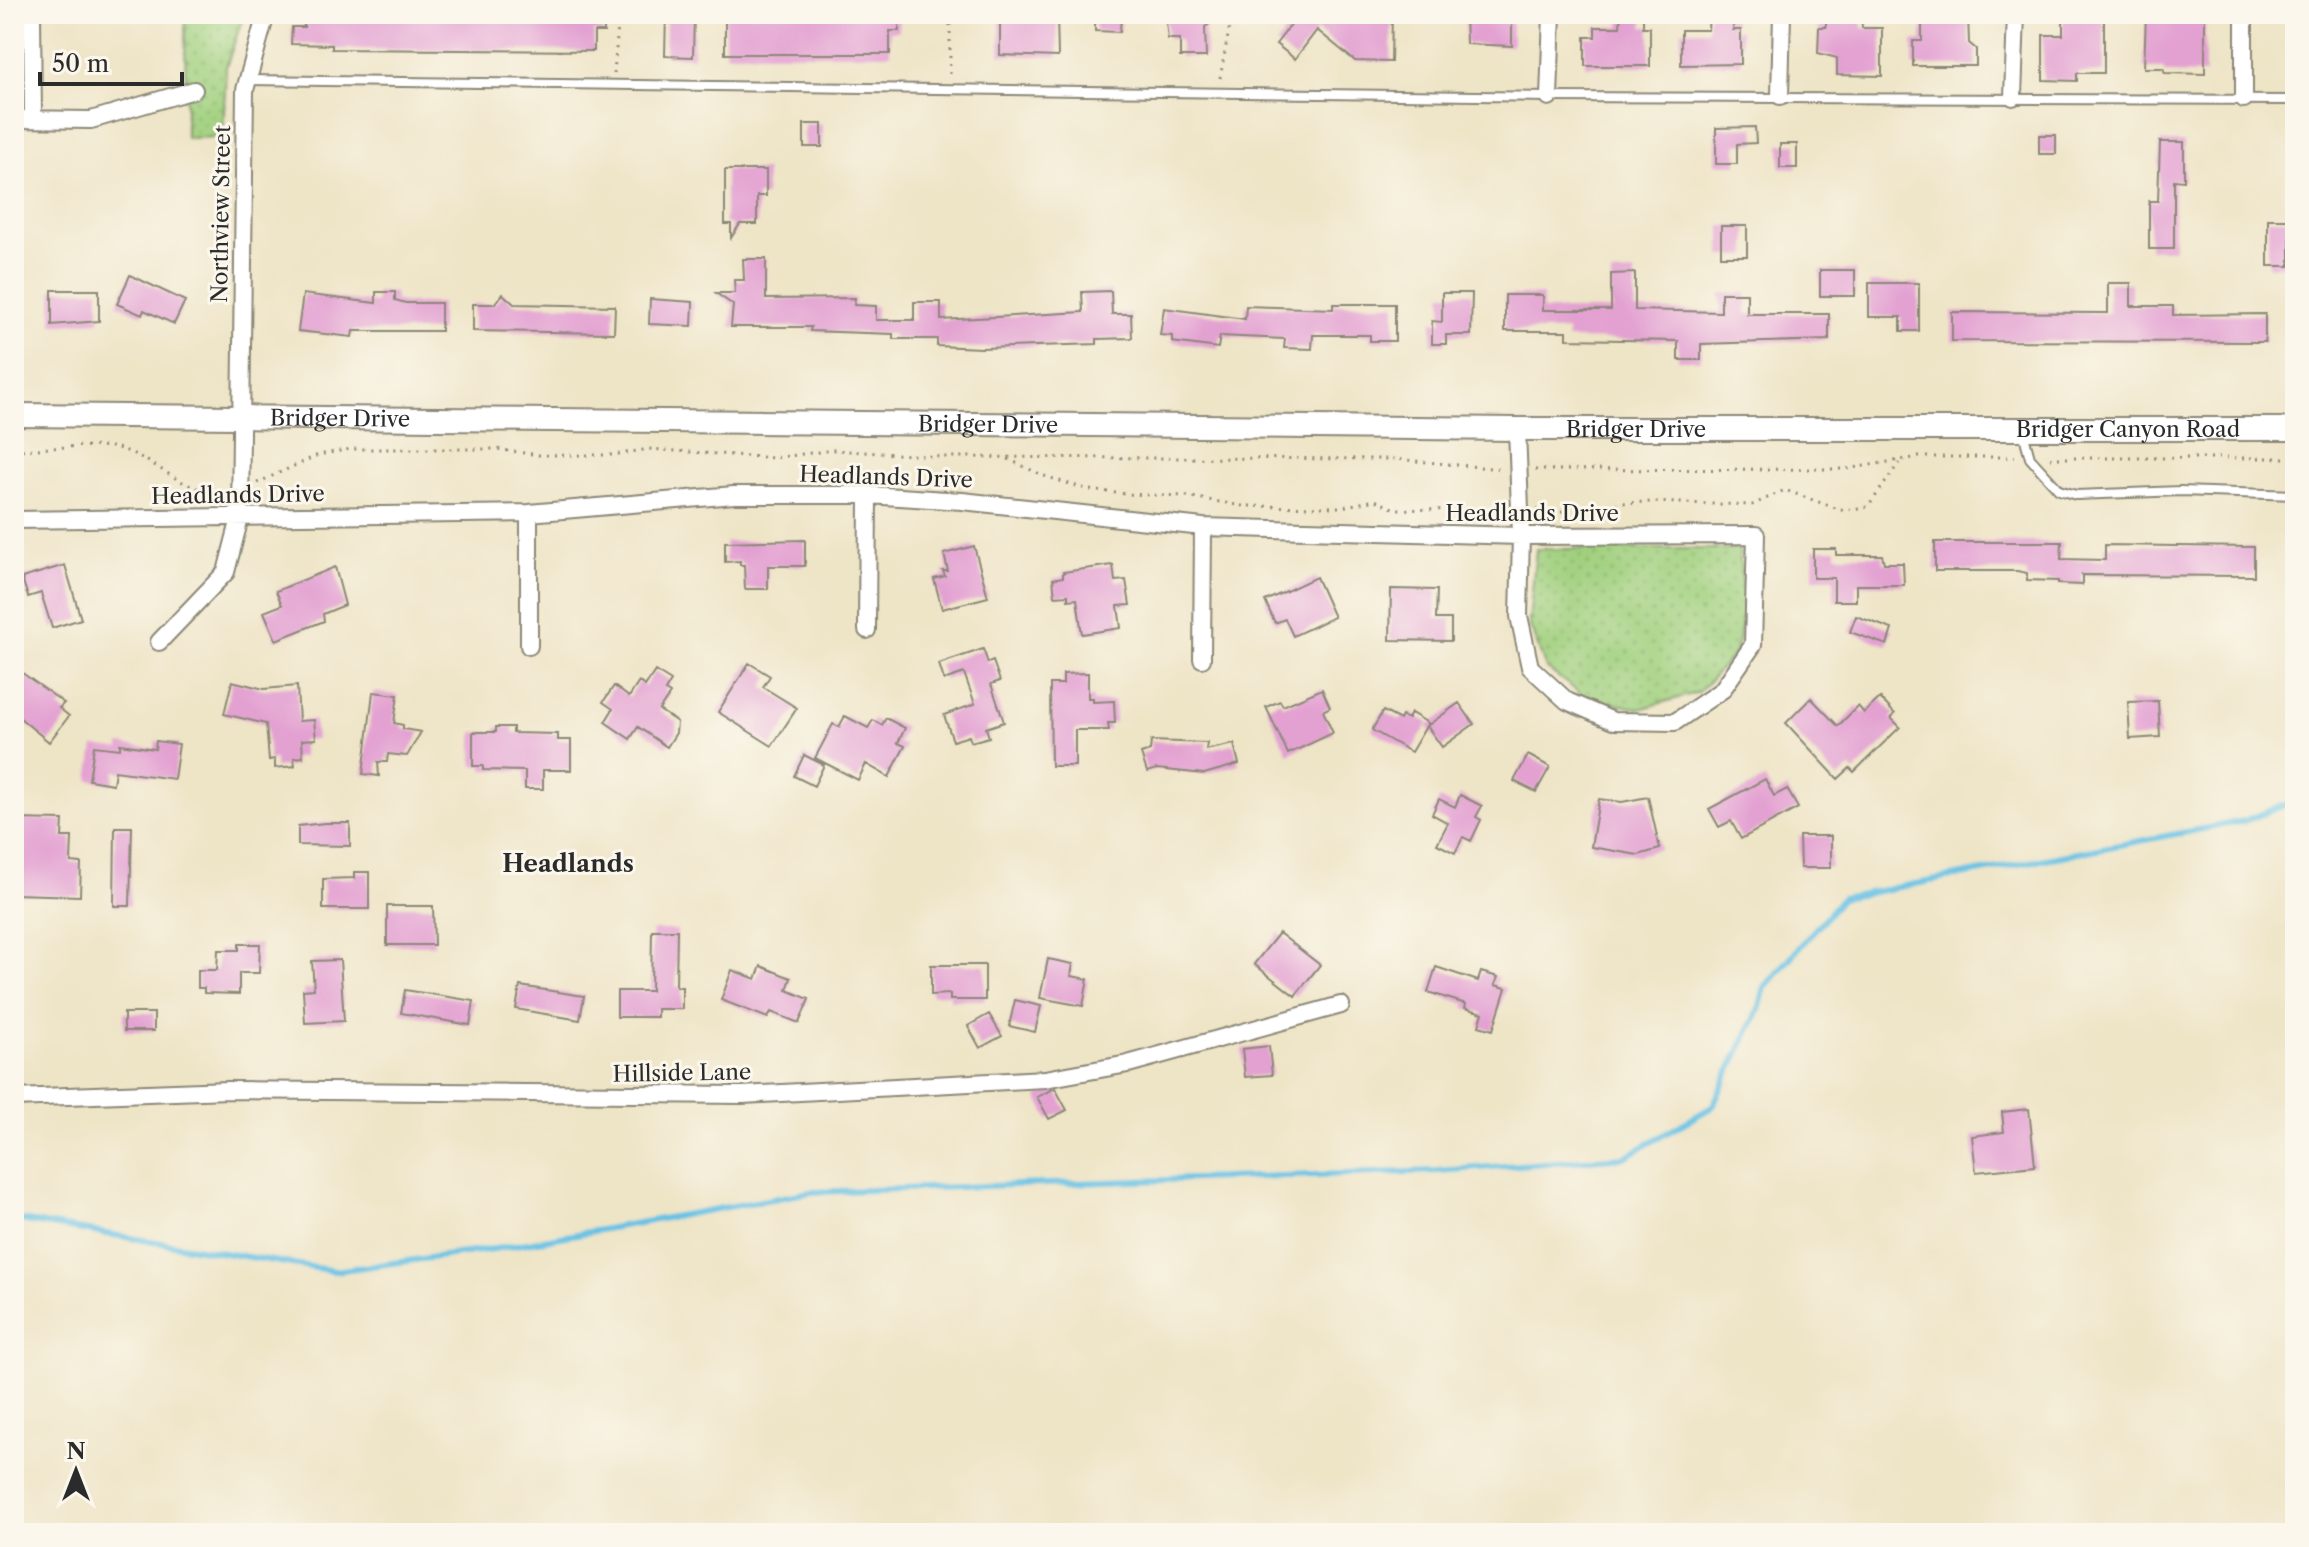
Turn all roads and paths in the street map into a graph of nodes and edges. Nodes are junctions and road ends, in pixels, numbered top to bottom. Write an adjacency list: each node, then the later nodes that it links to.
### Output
1 (32, 14): 21 (street)
2 (266, 14): 11 (street, Northview Street)
3 (619, 14): 12 (path)
4 (950, 14): 10 (path)
5 (1239, 14): 14 (path)
6 (1552, 14): 16 (street)
7 (1782, 14): 15 (street)
8 (2016, 14): 17 (street)
9 (2244, 14): 18 (street)
10 (950, 77)
11 (247, 80): 12 (lane); 23 (street, Northview Street)
12 (614, 85): 14 (lane)
13 (194, 90): 21 (street)
14 (1219, 93): 16 (lane)
15 (1780, 96): 16 (lane); 17 (lane)
16 (1549, 97)
17 (2013, 97): 18 (lane)
18 (2244, 99): 19 (lane)
19 (2295, 100)
20 (14, 119): 21 (street)
21 (33, 119)
22 (14, 415): 23 (main road, Bridger Drive)
23 (240, 417): 25 (main road, Bridger Drive); 34 (street, Northview Street)
24 (2021, 428): 26 (main road, Bridger Canyon Road); 27 (main road, Bridger Canyon Road); 30 (lane)
25 (1517, 429): 26 (main road, Bridger Drive); 33 (street)
26 (1961, 429)
27 (2295, 429)
28 (14, 450): 34 (path)
29 (1004, 457): 33 (path); 34 (path); 37 (path)
30 (2030, 458): 31 (path); 32 (path); 36 (lane)
31 (2295, 458)
32 (1900, 461): 33 (path); 37 (path)
33 (1518, 470): 37 (street)
34 (240, 488): 39 (street, Northview Street)
35 (868, 495): 38 (street, Headlands Drive); 41 (street, Headlands Drive); 43 (street)
36 (2295, 495)
37 (1520, 508): 42 (street)
38 (529, 513): 39 (street, Headlands Drive); 45 (street)
39 (240, 518): 40 (street, Headlands Drive); 44 (street, Northview Street)
40 (14, 520)
41 (1203, 527): 42 (street, Headlands Drive); 46 (street)
42 (1521, 536): 42 (street, Headlands Drive)
43 (867, 630)
44 (159, 642)
45 (529, 646)
46 (1202, 659)
47 (1341, 1005): 48 (street, Hillside Lane)
48 (14, 1098)

